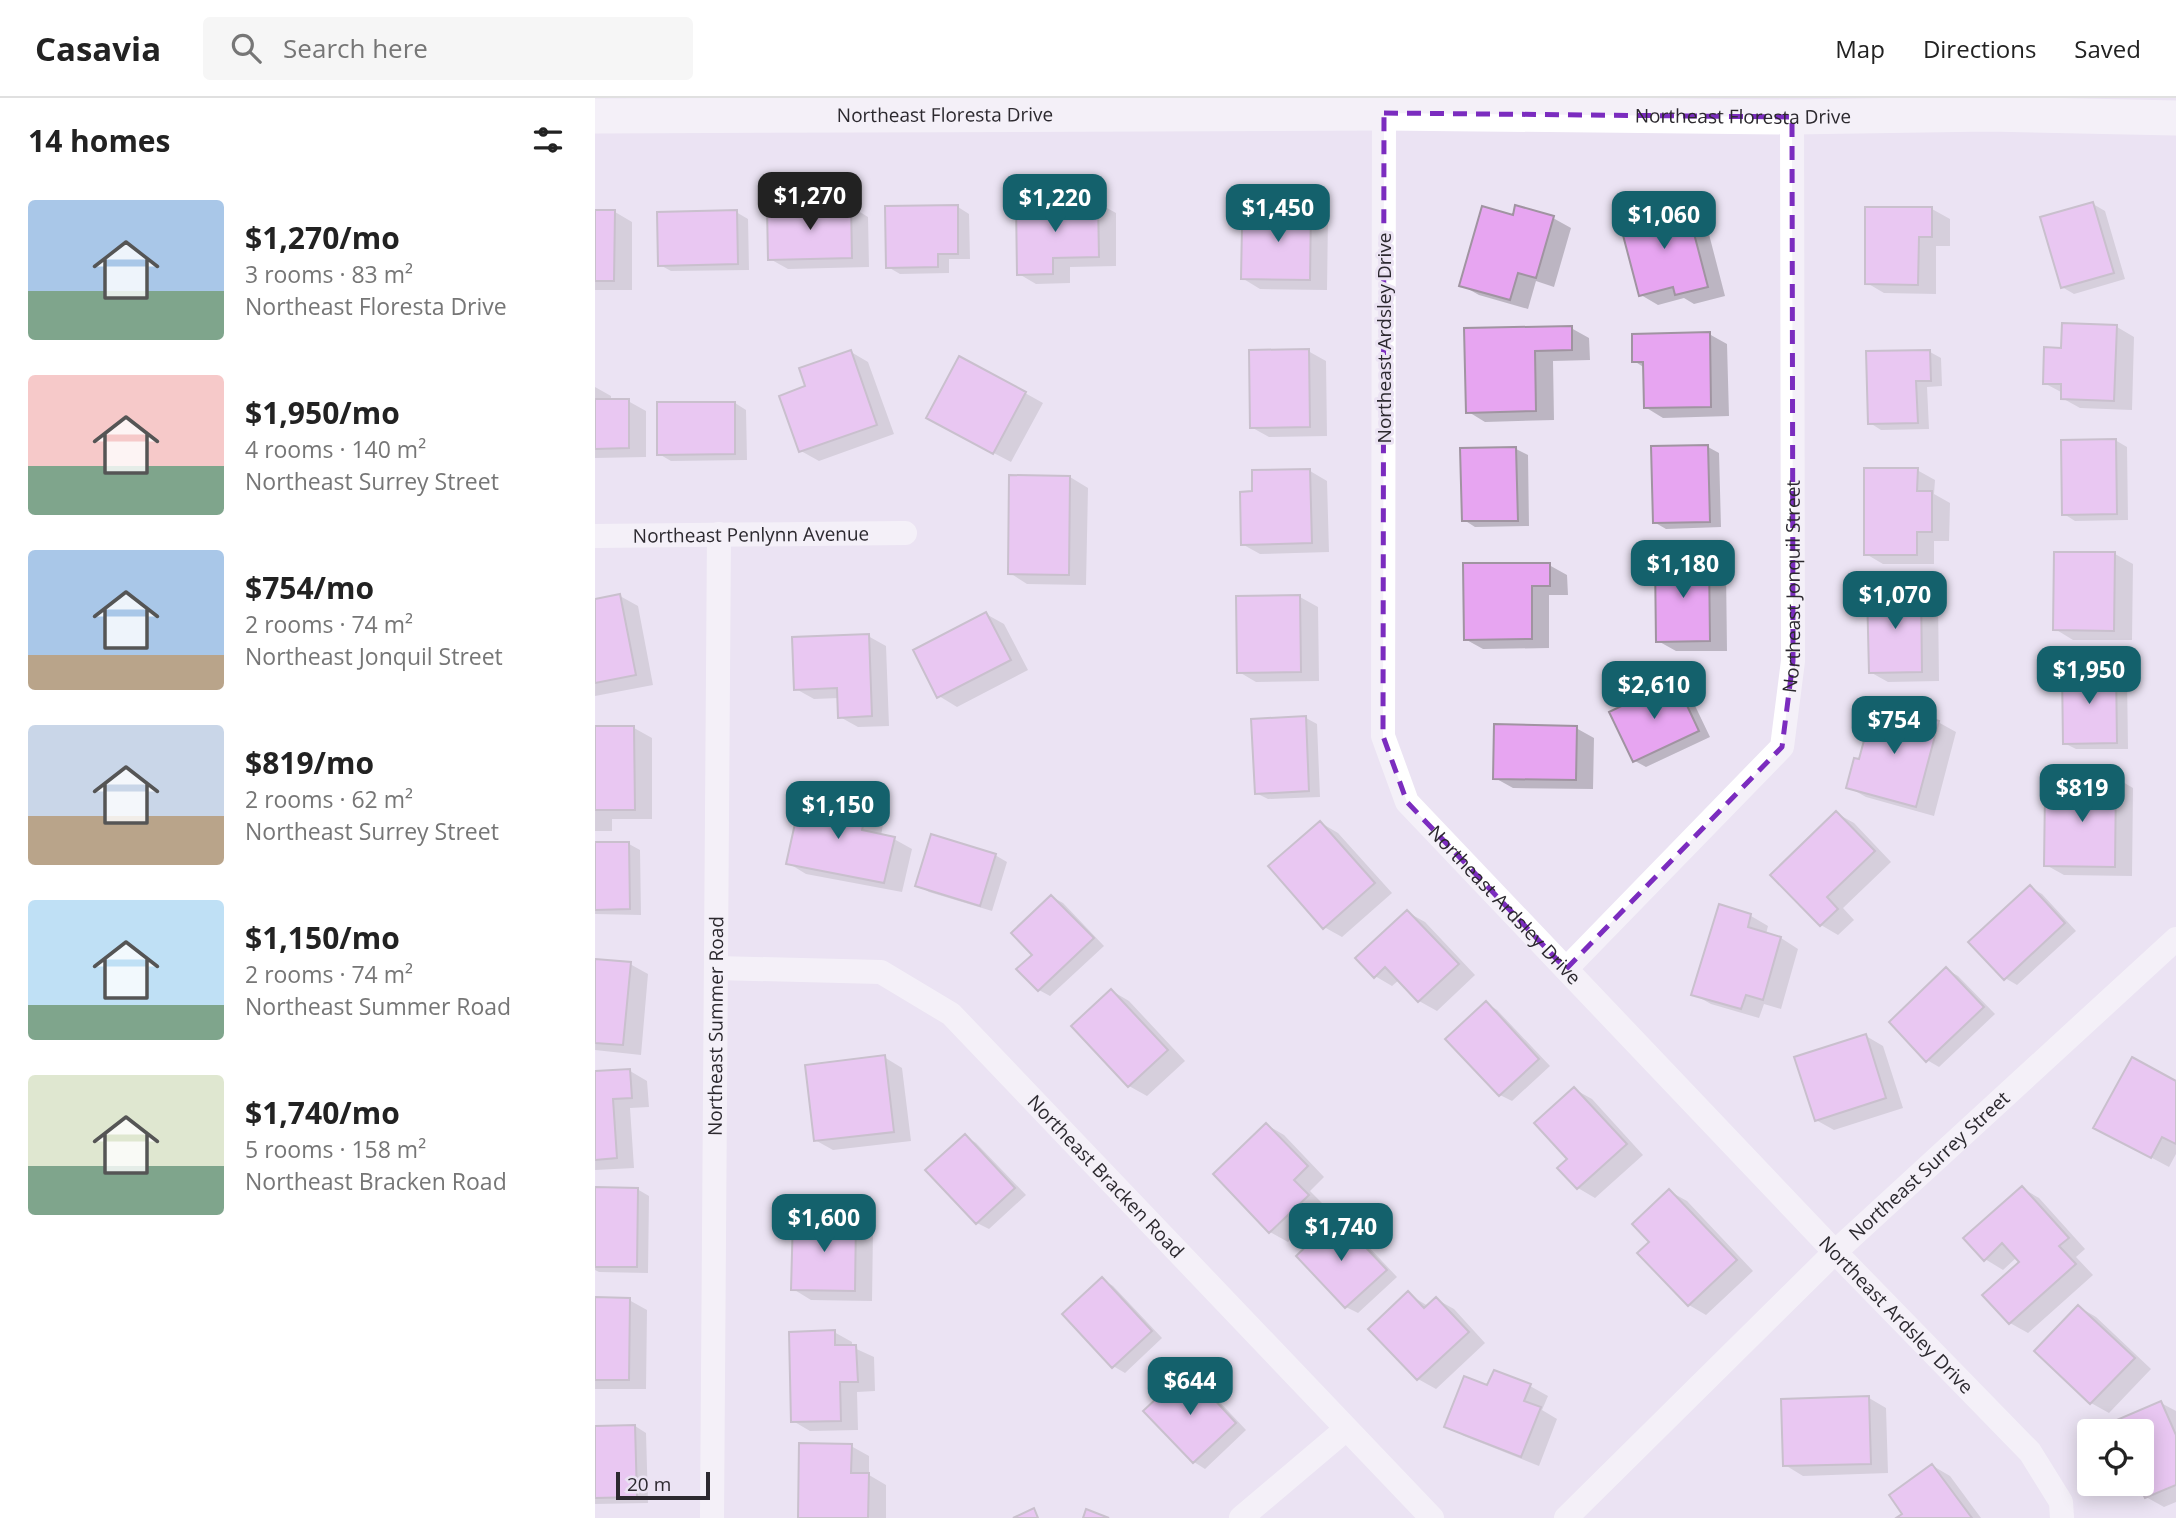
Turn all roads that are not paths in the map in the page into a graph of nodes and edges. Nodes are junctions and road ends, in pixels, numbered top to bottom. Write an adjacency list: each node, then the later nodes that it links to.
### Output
1 (1989, 106): 5 (street, Northeast Floresta Drive); 6 (street, Northeast Floresta Drive)
2 (807, 107): 3 (street, Northeast Floresta Drive); 4 (street, Northeast Floresta Drive)
3 (1384, 113): 5 (street, Northeast Floresta Drive); 12 (street, Northeast Ardsley Drive)
4 (595, 116)
5 (1791, 117): 12 (street, Northeast Jonquil Street)
6 (2176, 118)
7 (905, 533): 8 (street, Northeast Penlynn Avenue)
8 (719, 534): 9 (street, Northeast Penlynn Avenue); 11 (street, Northeast Summer Road)
9 (595, 536)
10 (2176, 940): 13 (street, Northeast Surrey Street)
11 (716, 968): 14 (street, Northeast Bracken Road); 15 (street, Northeast Summer Road)
12 (1566, 969): 13 (street, Northeast Ardsley Drive)
13 (1835, 1252): 18 (street, Northeast Surrey Street); 19 (street, Northeast Ardsley Drive)
14 (1345, 1430): 16 (street); 17 (street, Northeast Bracken Road)
15 (712, 1518)
16 (1241, 1518)
17 (1431, 1518)
18 (1566, 1518)
19 (2062, 1518)

